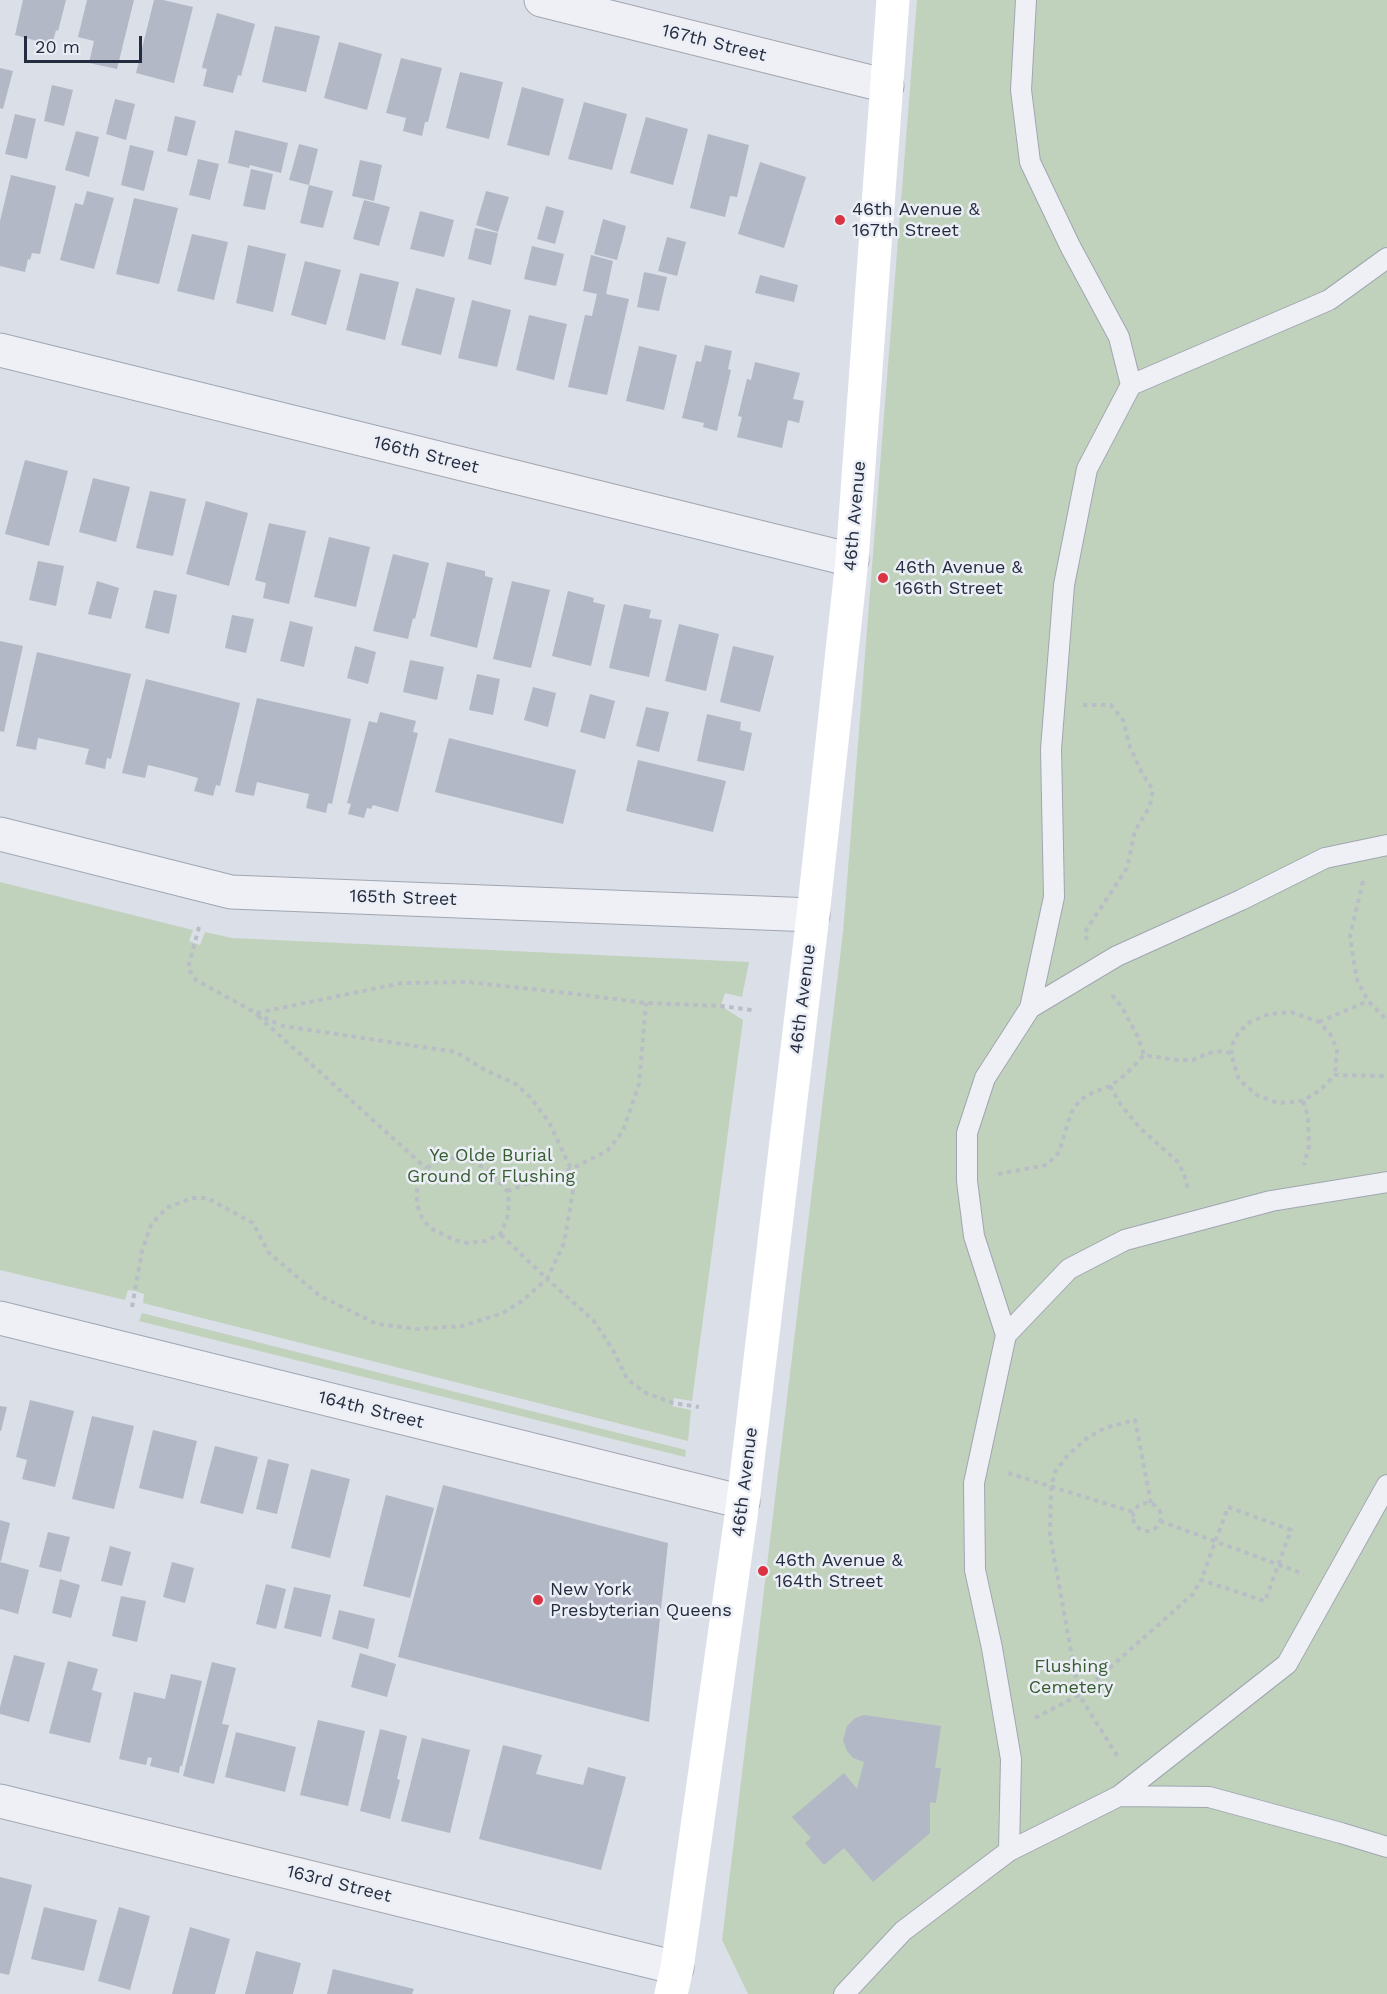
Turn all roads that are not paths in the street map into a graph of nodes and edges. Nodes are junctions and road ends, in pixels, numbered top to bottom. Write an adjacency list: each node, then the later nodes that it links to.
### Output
1 (541, 0): 4 (street, 167th Street)
2 (893, 0): 4 (street, 46th Avenue)
3 (1026, 0): 7 (lane)
4 (887, 86): 8 (street, 46th Avenue)
5 (1387, 258): 7 (lane)
6 (0, 350): 8 (street, 166th Street)
7 (1131, 384): 12 (lane)
8 (852, 560): 11 (street, 46th Avenue)
9 (0, 834): 11 (street, 165th Street)
10 (1387, 845): 12 (lane)
11 (813, 915): 17 (street, 46th Avenue)
12 (1030, 1008): 15 (lane)
13 (1387, 1182): 15 (lane)
14 (0, 1318): 17 (street, 164th Street)
15 (1006, 1335): 21 (lane)
16 (1387, 1485): 18 (lane)
17 (743, 1502): 22 (street, 46th Avenue)
18 (1119, 1796): 20 (lane); 21 (lane)
19 (0, 1801): 22 (street, 163rd Street)
20 (1387, 1847)
21 (1009, 1851): 23 (lane)
22 (674, 1981)
23 (844, 1994)

